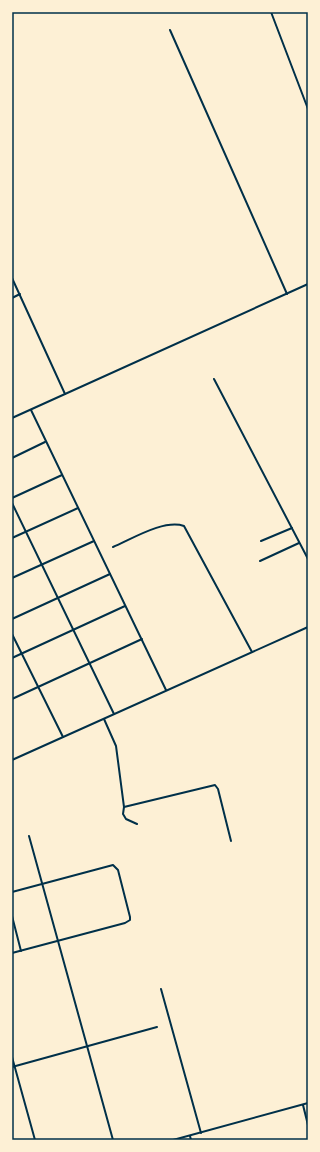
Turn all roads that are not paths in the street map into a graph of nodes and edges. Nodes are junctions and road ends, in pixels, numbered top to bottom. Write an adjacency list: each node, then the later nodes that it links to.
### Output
1 (271, 12): 3 (street)
2 (170, 30): 7 (street)
3 (308, 109)
4 (12, 278): 6 (street)
5 (308, 284): 7 (street)
6 (20, 294): 8 (street); 10 (street)
7 (287, 294): 10 (street)
8 (12, 298)
9 (214, 379): 19 (street)
10 (65, 394): 11 (street)
11 (31, 410): 12 (street); 13 (street)
12 (12, 418)
13 (46, 442): 14 (street); 15 (street)
14 (12, 458)
15 (62, 475): 16 (street); 18 (street)
16 (12, 498)
17 (12, 503): 20 (street)
18 (78, 508): 20 (street); 22 (street)
19 (292, 528): 23 (street); 24 (street)
20 (26, 532): 21 (street); 29 (street)
21 (12, 538)
22 (94, 541): 29 (street); 30 (street)
23 (261, 541)
24 (299, 543): 26 (street); 28 (street)
25 (113, 547): 39 (street)
26 (307, 556): 27 (street)
27 (308, 559)
28 (260, 561)
29 (42, 565): 31 (street); 32 (street)
30 (110, 574): 32 (street); 33 (street)
31 (12, 578)
32 (58, 598): 34 (street); 36 (street)
33 (126, 606): 36 (street); 38 (street)
34 (12, 619)
35 (308, 627): 39 (street)
36 (73, 630): 40 (street); 42 (street)
37 (12, 634): 40 (street)
38 (142, 639): 42 (street); 44 (street)
39 (252, 652): 44 (street)
40 (22, 654): 41 (street); 43 (street)
41 (12, 658)
42 (90, 664): 43 (street); 46 (street)
43 (38, 687): 45 (street); 48 (street)
44 (166, 690): 46 (street)
45 (12, 699)
46 (114, 714): 47 (street)
47 (104, 718): 48 (street); 50 (street)
48 (63, 737): 49 (street)
49 (12, 760)
50 (124, 807): 51 (street); 53 (street)
51 (137, 824)
52 (29, 836): 54 (street)
53 (231, 841)
54 (42, 883): 55 (street); 57 (street); 57 (street)
55 (12, 892)
56 (12, 916): 58 (street)
57 (58, 940): 58 (street); 62 (street)
58 (21, 951): 59 (street)
59 (12, 953)
60 (161, 989): 68 (street)
61 (157, 1027): 62 (street)
62 (88, 1046): 64 (street); 71 (street)
63 (12, 1057): 64 (street)
64 (13, 1067): 70 (street)
65 (308, 1103): 66 (street)
66 (303, 1105): 67 (street); 68 (street)
67 (308, 1125)
68 (201, 1133): 69 (street)
69 (190, 1136): 72 (street); 73 (street)
70 (35, 1140)
71 (113, 1140)
72 (173, 1140)
73 (191, 1140)

